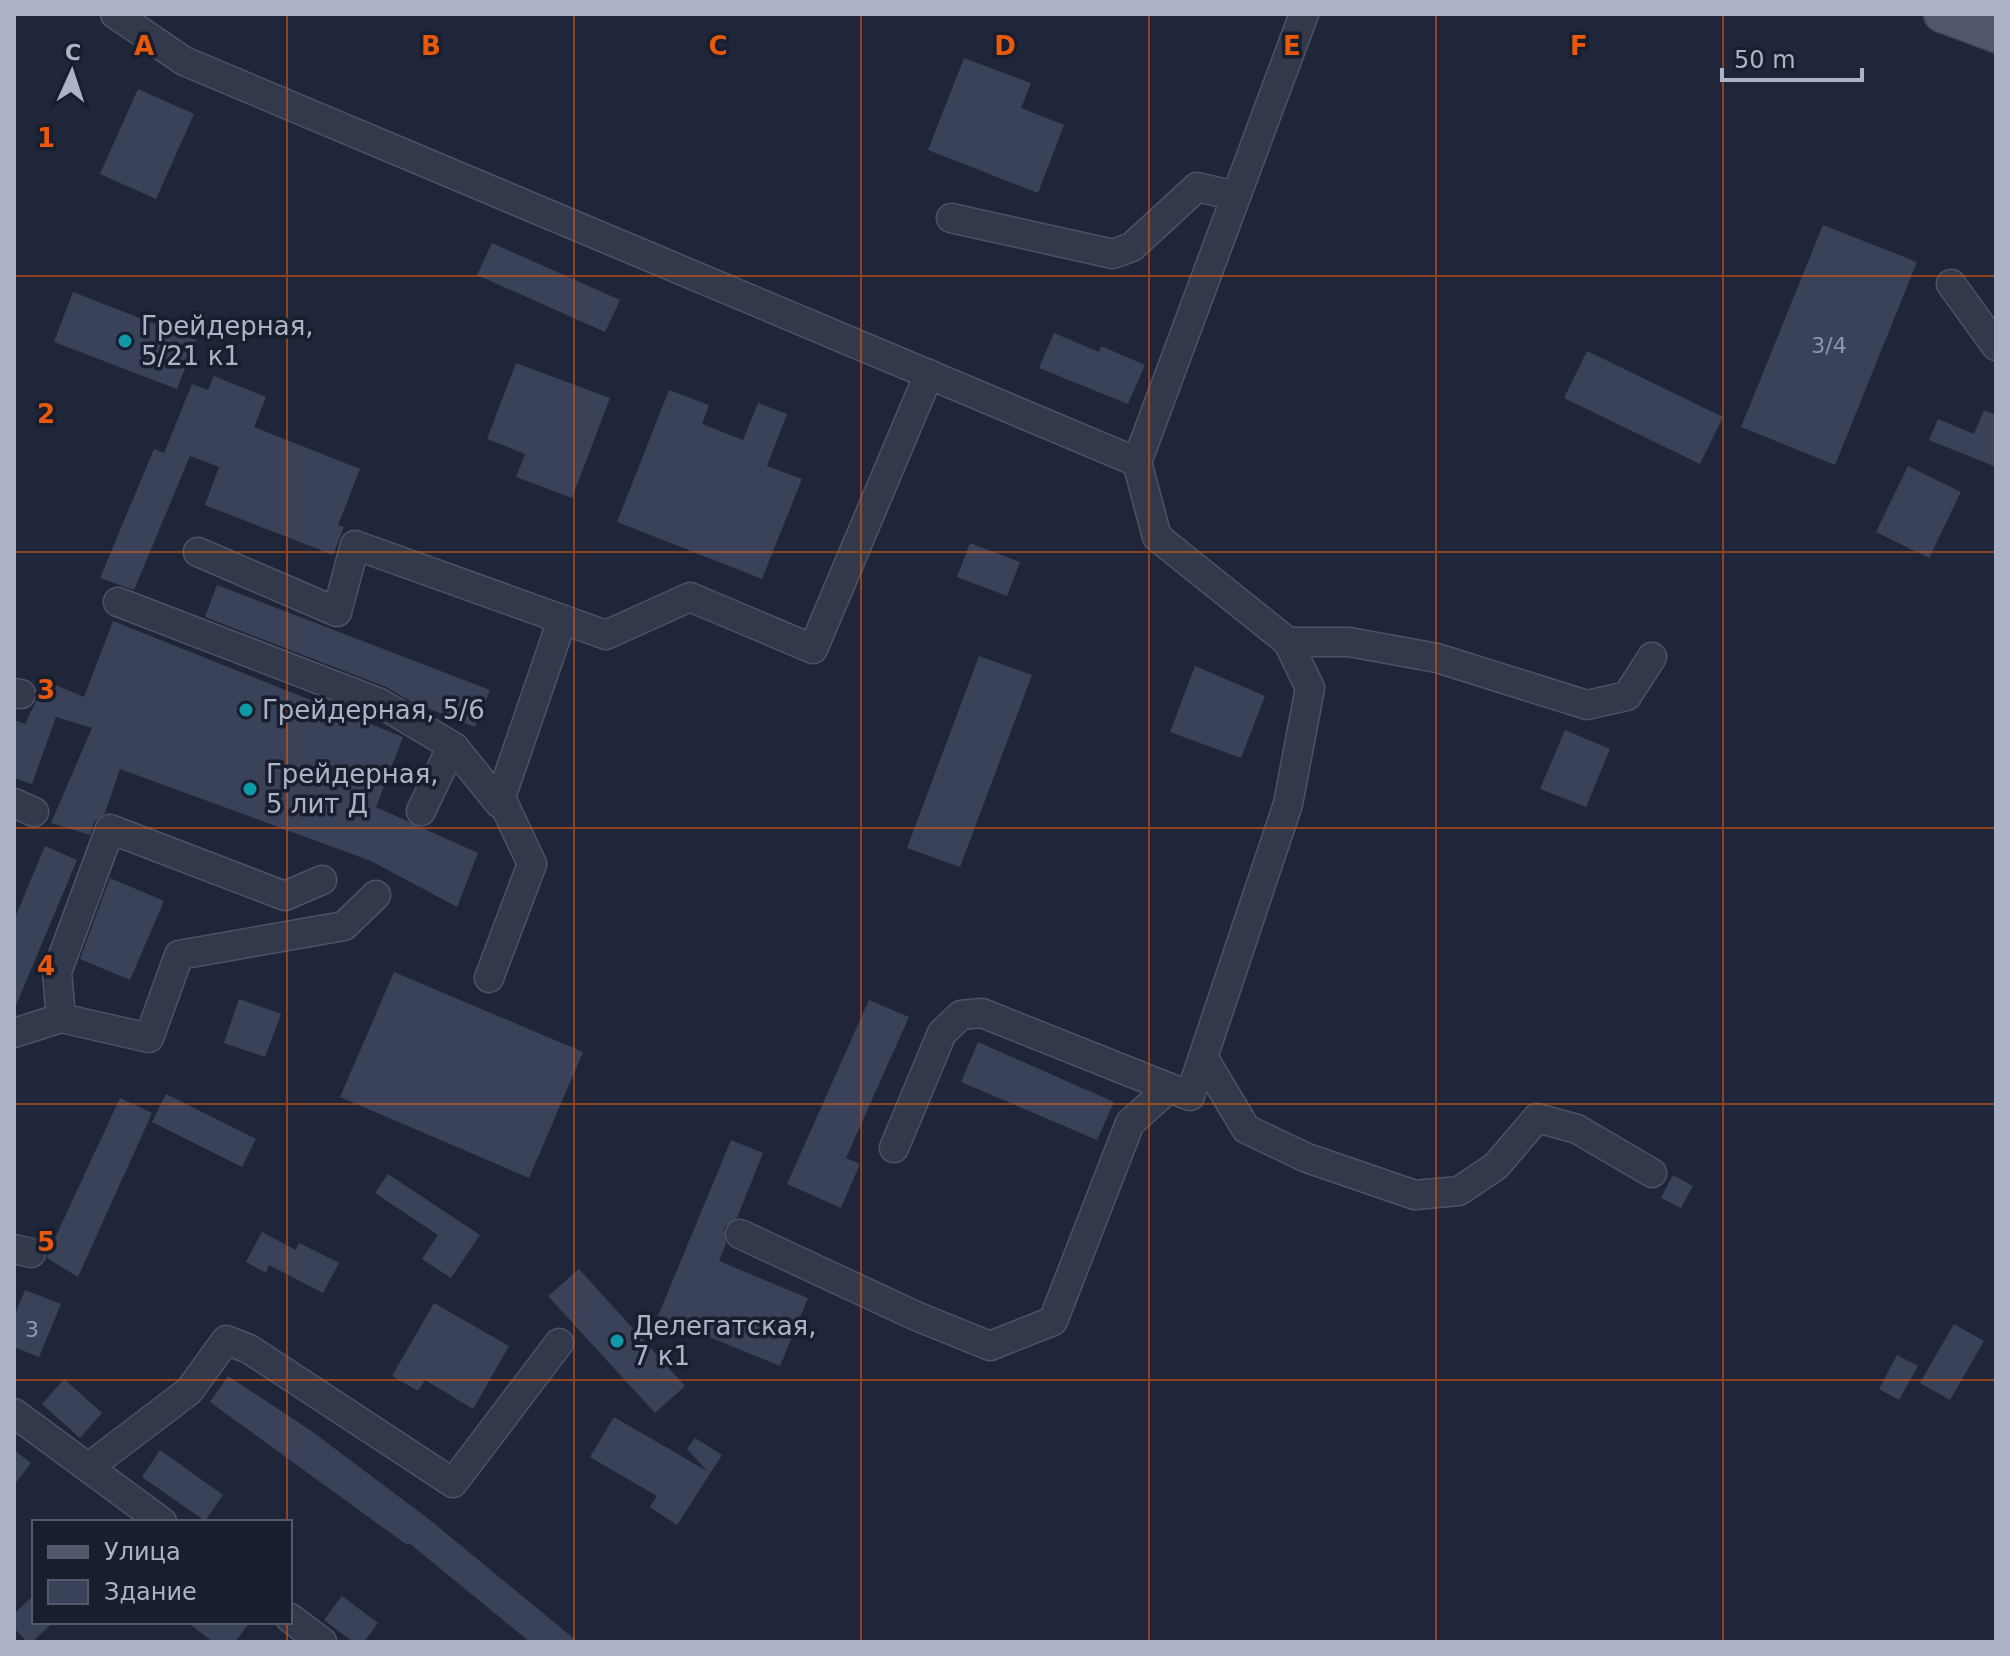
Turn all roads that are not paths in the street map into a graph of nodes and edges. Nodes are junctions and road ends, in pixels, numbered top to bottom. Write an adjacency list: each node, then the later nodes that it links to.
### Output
1 (115, 14): 9 (street)
2 (1304, 14): 5 (street)
3 (1942, 14): 4 (main road)
4 (1996, 34)
5 (1236, 196): 6 (street); 10 (street)
6 (951, 218)
7 (1951, 284): 8 (street)
8 (1996, 346)
9 (929, 374): 10 (street); 13 (street)
10 (1137, 462): 14 (street)
11 (198, 552): 13 (street)
12 (118, 602): 16 (street)
13 (562, 620): 17 (street)
14 (1288, 642): 15 (street); 24 (street)
15 (1652, 657)
16 (452, 746): 17 (street); 18 (street)
17 (501, 798): 21 (street)
18 (421, 811)
19 (322, 880): 22 (street)
20 (376, 895): 22 (street)
21 (489, 978)
22 (61, 1018): 23 (street)
23 (14, 1033)
24 (1203, 1057): 25 (street); 27 (street)
25 (1169, 1088): 26 (street); 28 (street)
26 (894, 1148)
27 (1652, 1173)
28 (740, 1234)
29 (559, 1343): 31 (street)
30 (14, 1413): 31 (street)
31 (89, 1467): 32 (street)
32 (159, 1520)
33 (292, 1620): 34 (street)
34 (321, 1642)

